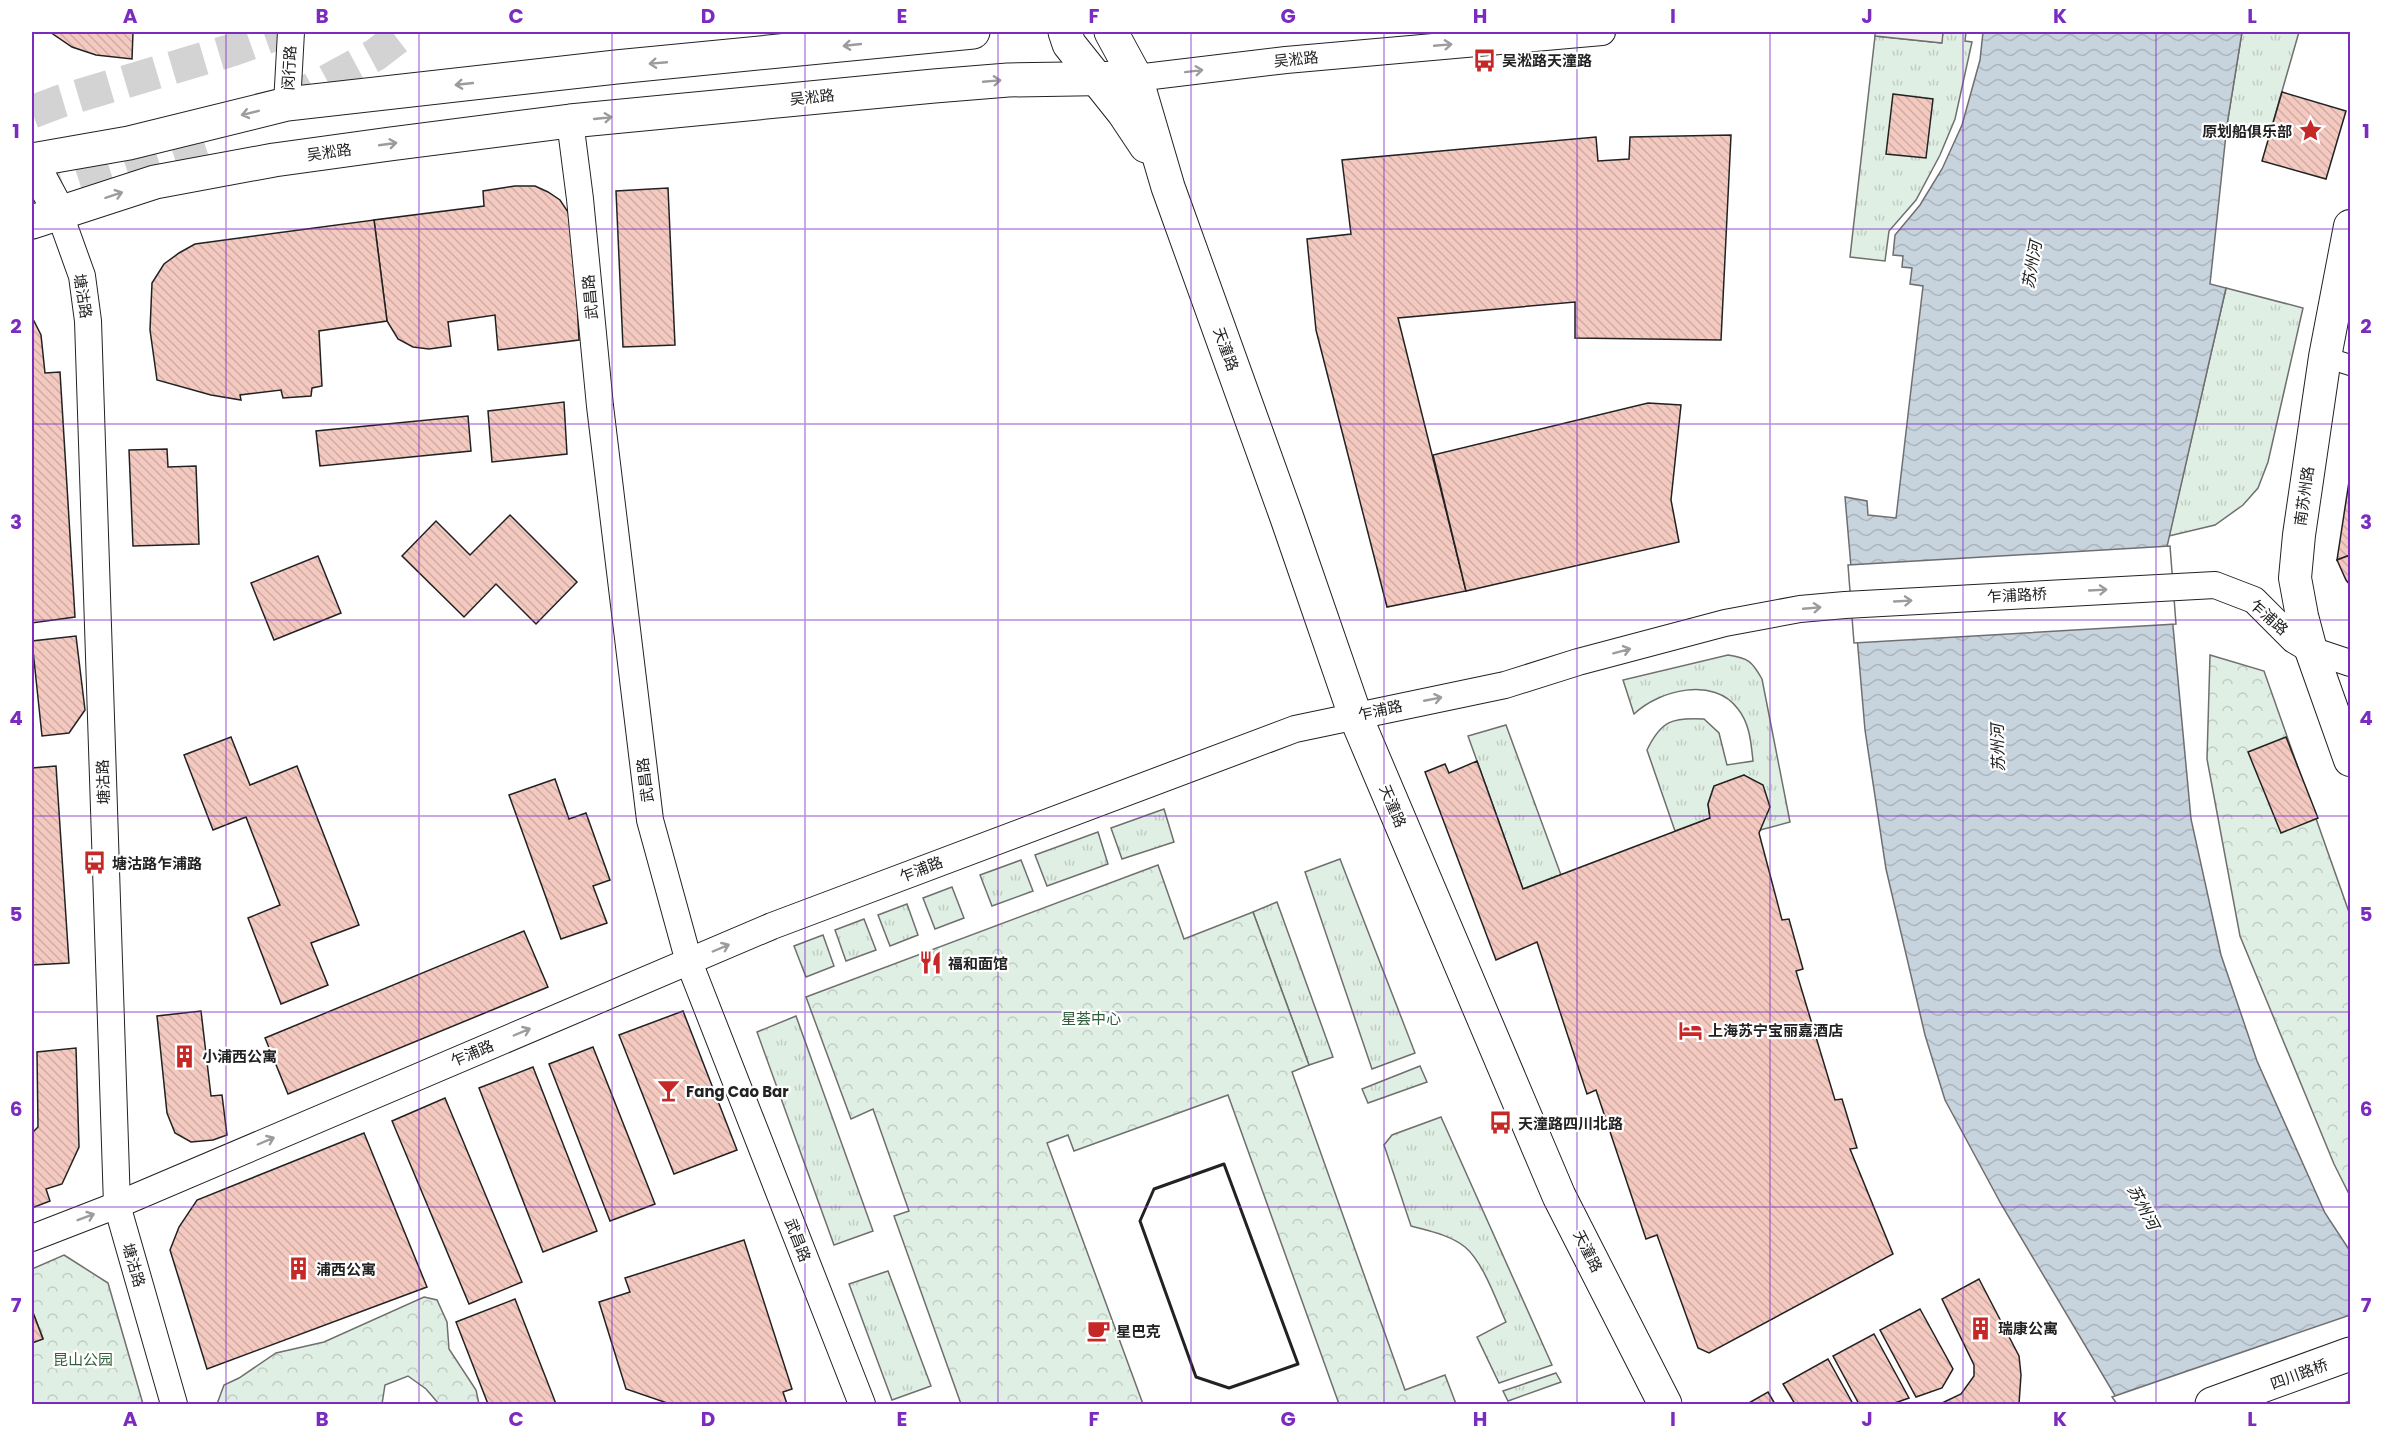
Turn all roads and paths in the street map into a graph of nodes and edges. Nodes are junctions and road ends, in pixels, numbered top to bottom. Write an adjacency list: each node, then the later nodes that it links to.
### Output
1 (291, 32): 8 (street, 闵行路)
2 (973, 32): 8 (main road, one-way to 8)
3 (1065, 32): 7 (main road, 天潼路)
4 (1111, 32): 6 (main road, 天潼路)
5 (1602, 32): 6 (street, 吴淞路, one-way to 5)
6 (1136, 78): 7 (main road, 吴淞路); 11 (main road, 天潼路)
7 (1096, 80): 9 (main road, 吴淞路, one-way to 7); 11 (main road, 天潼路)
8 (287, 104): 10 (main road, one-way to 10)
9 (570, 121): 12 (main road, 吴淞路, one-way to 9); 21 (street, 武昌路)
10 (32, 161): 12 (street, 塘沽路)
11 (1168, 187): 19 (main road, 天潼路)
12 (45, 217): 22 (street, 塘沽路)
13 (2350, 226): 14 (street, 南苏州路)
14 (2338, 361): 17 (street, 南苏州路)
15 (2189, 585): 16 (street, 乍浦路桥, one-way to 15); 17 (street, 乍浦路)
16 (1845, 604): 19 (street, 乍浦路, one-way to 16)
17 (2311, 650): 18 (street, 乍浦路); 20 (street, 南苏州路)
18 (2350, 663)
19 (1355, 715): 21 (street, 乍浦路, one-way to 19); 27 (main road, 天潼路)
20 (2350, 760)
21 (689, 962): 22 (street, 乍浦路, one-way to 21); 26 (street, 武昌路)
22 (117, 1205): 23 (street, 乍浦路, one-way to 22); 25 (street, 塘沽路)
23 (32, 1238)
24 (2350, 1354): 28 (main road, 四川路桥)
25 (174, 1404)
26 (862, 1404)
27 (1665, 1404)
28 (2212, 1404)

